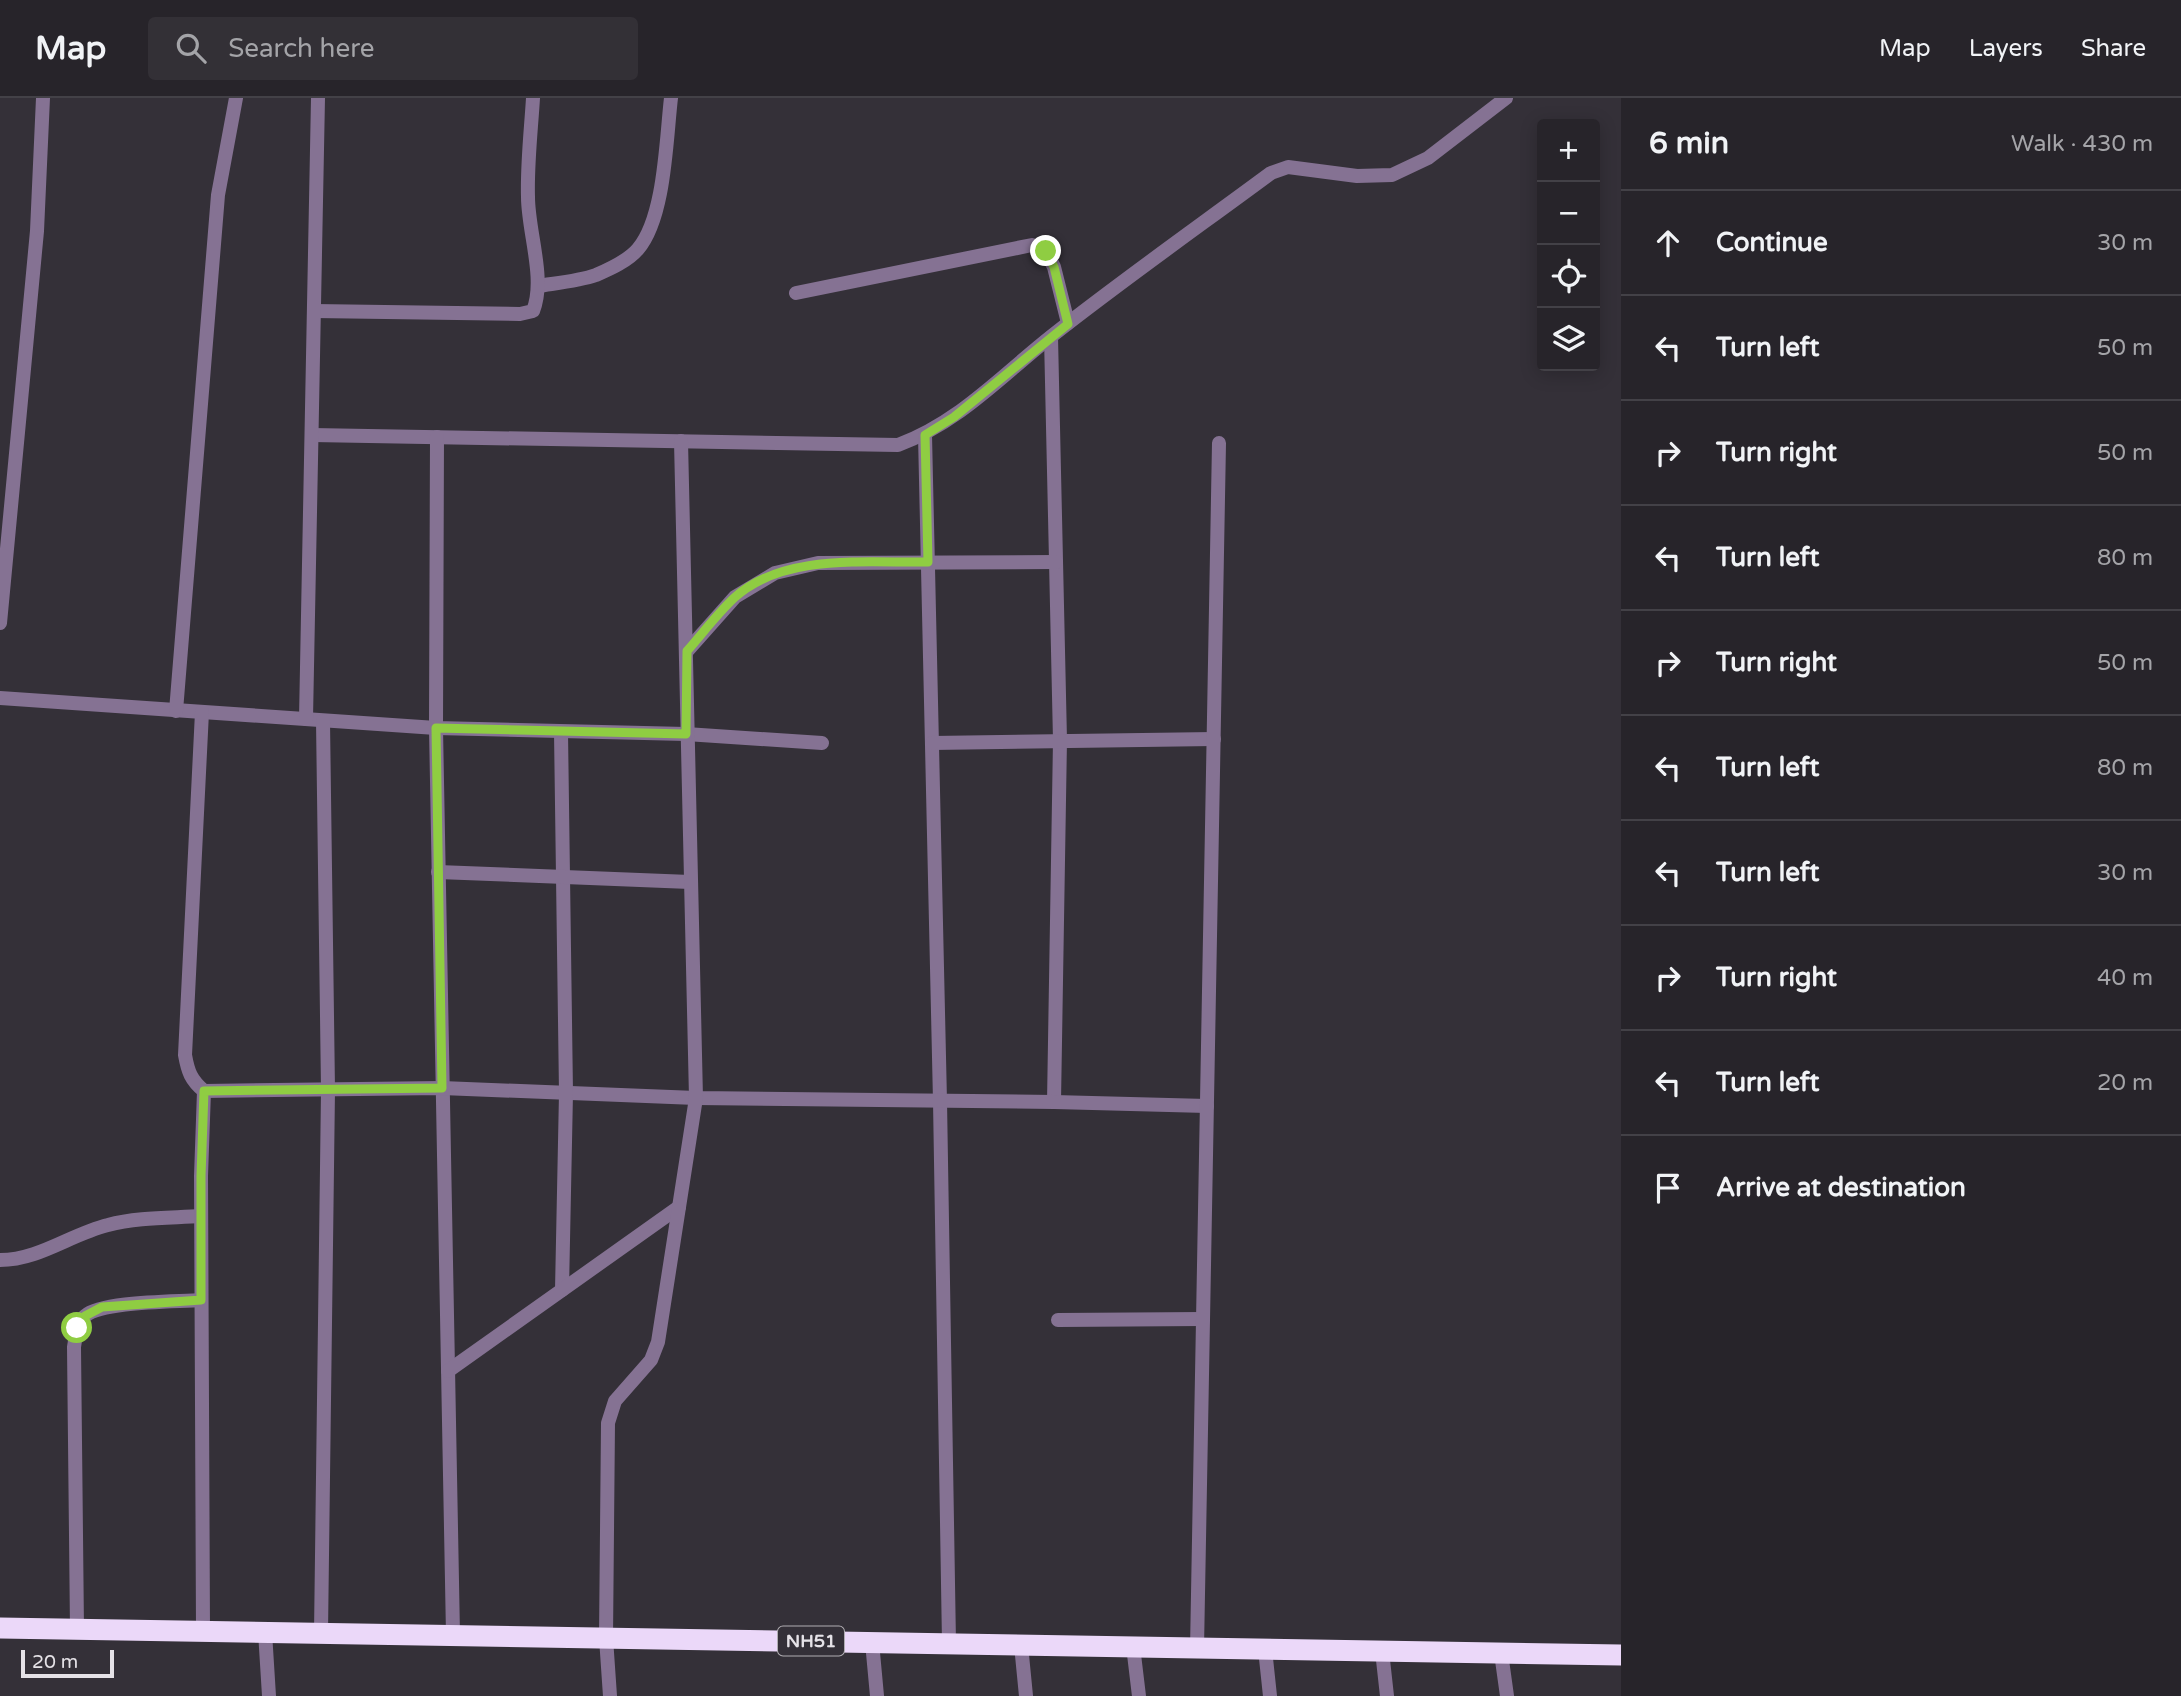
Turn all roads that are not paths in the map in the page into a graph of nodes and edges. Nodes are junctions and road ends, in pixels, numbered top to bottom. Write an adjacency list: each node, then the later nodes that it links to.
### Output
1 (43, 98): 17 (street)
2 (236, 98): 23 (street)
3 (318, 98): 9 (street)
4 (533, 98): 7 (street)
5 (671, 98): 7 (street)
6 (1506, 98): 10 (street)
7 (538, 286): 9 (street)
8 (796, 293): 10 (street)
9 (314, 312): 12 (street)
10 (1068, 324): 11 (street)
11 (1051, 337): 13 (street); 19 (street)
12 (312, 435): 14 (street); 25 (street)
13 (925, 435): 15 (street); 18 (street)
14 (437, 437): 15 (street); 27 (street)
15 (681, 441): 21 (street)
16 (1219, 443): 30 (street)
17 (8, 463): 20 (street)
18 (928, 562): 19 (street); 21 (street); 33 (street)
19 (1056, 562): 31 (street)
20 (0, 623)
21 (687, 651): 29 (street)
22 (0, 698): 23 (street)
23 (176, 711): 24 (street)
24 (202, 712): 25 (street); 39 (street)
25 (306, 719): 26 (street)
26 (323, 721): 27 (street); 38 (street)
27 (436, 728): 28 (street); 34 (street)
28 (561, 732): 29 (street); 35 (street)
29 (686, 734): 32 (street); 36 (street)
30 (1214, 739): 31 (street); 44 (street)
31 (1060, 740): 33 (street); 43 (street)
32 (822, 743)
33 (932, 743): 42 (street)
34 (438, 872): 35 (street); 37 (street)
35 (562, 877): 36 (street); 40 (street)
36 (690, 882): 41 (street)
37 (442, 1088): 38 (street); 40 (street); 52 (street)
38 (328, 1090): 39 (street); 57 (street)
39 (204, 1091): 46 (street)
40 (566, 1093): 41 (street); 48 (street)
41 (696, 1098): 42 (street); 45 (street)
42 (940, 1101): 43 (street); 61 (street)
43 (1054, 1102): 44 (street)
44 (1207, 1106): 50 (street)
45 (679, 1207): 48 (street); 59 (street)
46 (201, 1216): 47 (street); 49 (street)
47 (0, 1260)
48 (562, 1290): 52 (street)
49 (201, 1300): 54 (street); 55 (street)
50 (1203, 1319): 51 (street); 64 (street)
51 (1058, 1320)
52 (448, 1370): 58 (street)
53 (0, 1628): 54 (highway, NH51)
54 (77, 1629): 55 (highway, NH51)
55 (203, 1631): 56 (highway, NH51)
56 (265, 1632): 57 (highway, NH51); 69 (street)
57 (321, 1633): 58 (highway, NH51)
58 (453, 1635): 59 (highway, NH51)
59 (606, 1638): 60 (highway, NH51); 70 (street)
60 (872, 1642): 61 (highway, NH51); 71 (street)
61 (949, 1643): 62 (highway, NH51)
62 (1021, 1645): 63 (highway, NH51); 72 (street)
63 (1133, 1646): 64 (highway, NH51); 73 (street)
64 (1197, 1648): 65 (highway, NH51)
65 (1265, 1649): 66 (highway, NH51); 74 (street)
66 (1382, 1651): 67 (highway, NH51); 75 (street)
67 (1501, 1653): 68 (highway, NH51); 76 (street)
68 (1621, 1655)
69 (269, 1696)
70 (610, 1696)
71 (877, 1696)
72 (1026, 1696)
73 (1139, 1696)
74 (1270, 1696)
75 (1387, 1696)
76 (1507, 1696)

